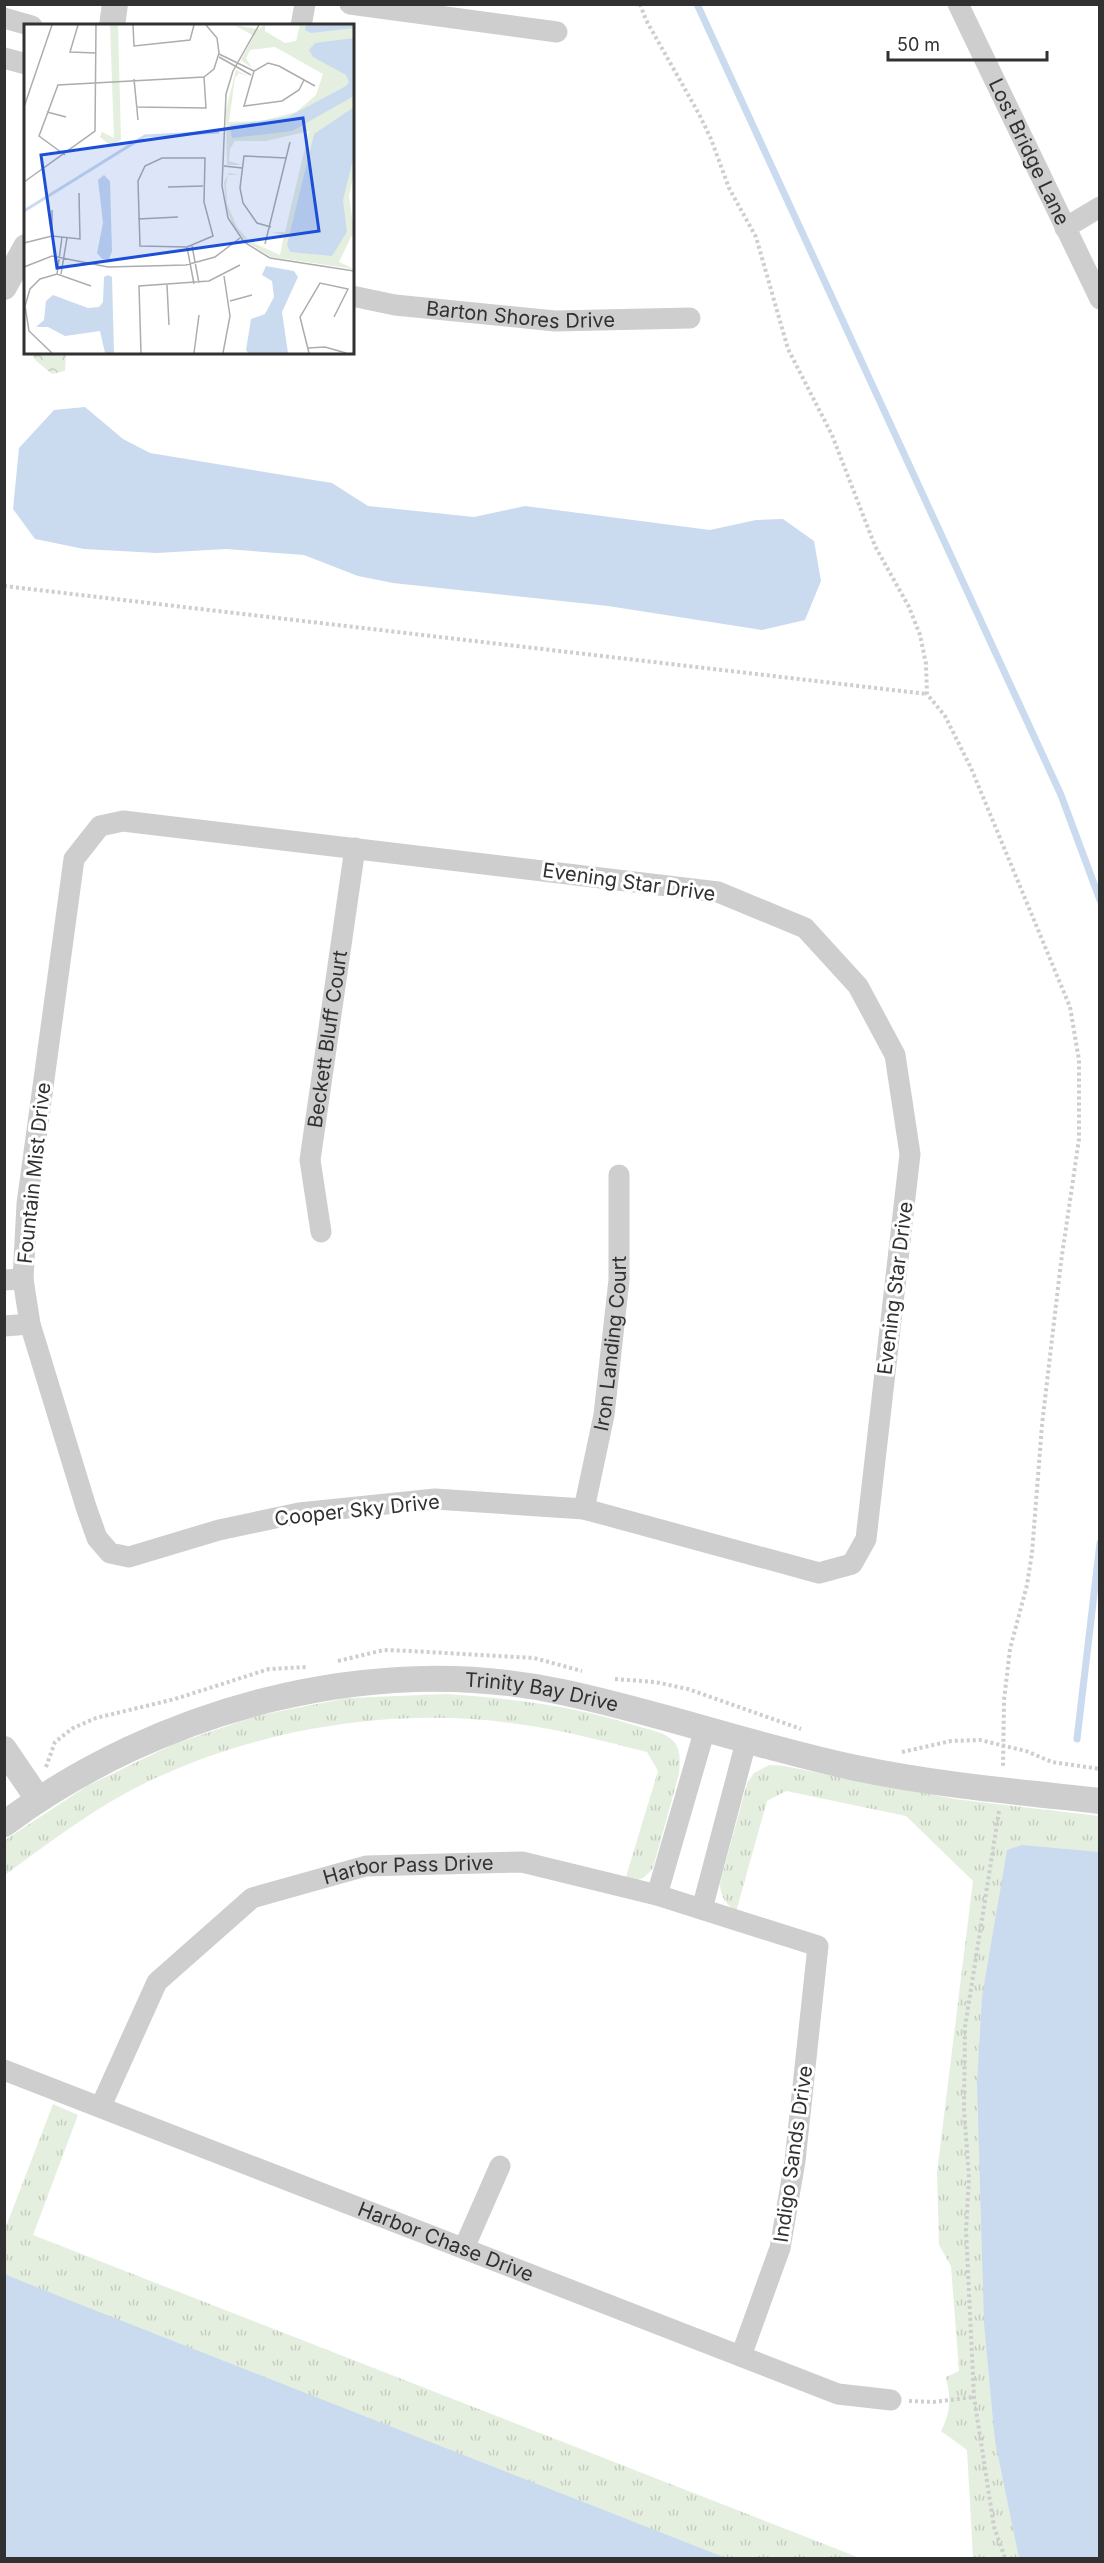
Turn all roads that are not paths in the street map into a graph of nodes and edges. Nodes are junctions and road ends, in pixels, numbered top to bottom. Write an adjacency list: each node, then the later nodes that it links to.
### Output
1 (115, 4): 7 (street)
2 (305, 4): 8 (street)
3 (350, 4): 9 (street)
4 (958, 4): 13 (street, Lost Bridge Lane)
5 (4, 18): 6 (street)
6 (25, 24)
7 (112, 24)
8 (300, 24)
9 (557, 32)
10 (4, 58): 11 (street)
11 (24, 63)
12 (1100, 207): 13 (street)
13 (1065, 228): 17 (street, Lost Bridge Lane)
14 (24, 251): 15 (street)
15 (4, 287)
16 (354, 296): 18 (street, Barton Shores Drive)
17 (1100, 299)
18 (690, 318)
19 (100, 826): 20 (street, Evening Star Drive); 23 (street, Fountain Mist Drive)
20 (355, 848): 22 (street, Beckett Bluff Court); 28 (street, Evening Star Drive)
21 (619, 1175): 26 (street, Iron Landing Court)
22 (321, 1232)
23 (14, 1279): 24 (street, Fountain Mist Drive)
24 (30, 1324): 25 (street); 27 (street, Fountain Mist Drive)
25 (4, 1326)
26 (584, 1509): 27 (street, Cooper Sky Drive); 28 (street, Cooper Sky Drive)
27 (110, 1553)
28 (852, 1564)
29 (705, 1729): 30 (street, Trinity Bay Drive); 32 (street, Trinity Bay Drive); 35 (street)
30 (746, 1742): 33 (street, Trinity Bay Drive); 36 (street)
31 (4, 1749): 32 (street)
32 (38, 1799): 34 (street, Trinity Bay Drive)
33 (1100, 1801)
34 (4, 1824)
35 (657, 1895): 36 (street, Harbor Pass Drive); 39 (street, Harbor Pass Drive)
36 (702, 1909): 37 (street, Harbor Pass Drive)
37 (818, 1946): 42 (street, Indigo Sands Drive)
38 (4, 2070): 39 (street, Harbor Chase Drive)
39 (101, 2106): 41 (street, Harbor Chase Drive)
40 (500, 2166): 41 (street)
41 (464, 2248): 42 (street, Harbor Chase Drive)
42 (741, 2356): 43 (street, Harbor Chase Drive)
43 (891, 2400)

